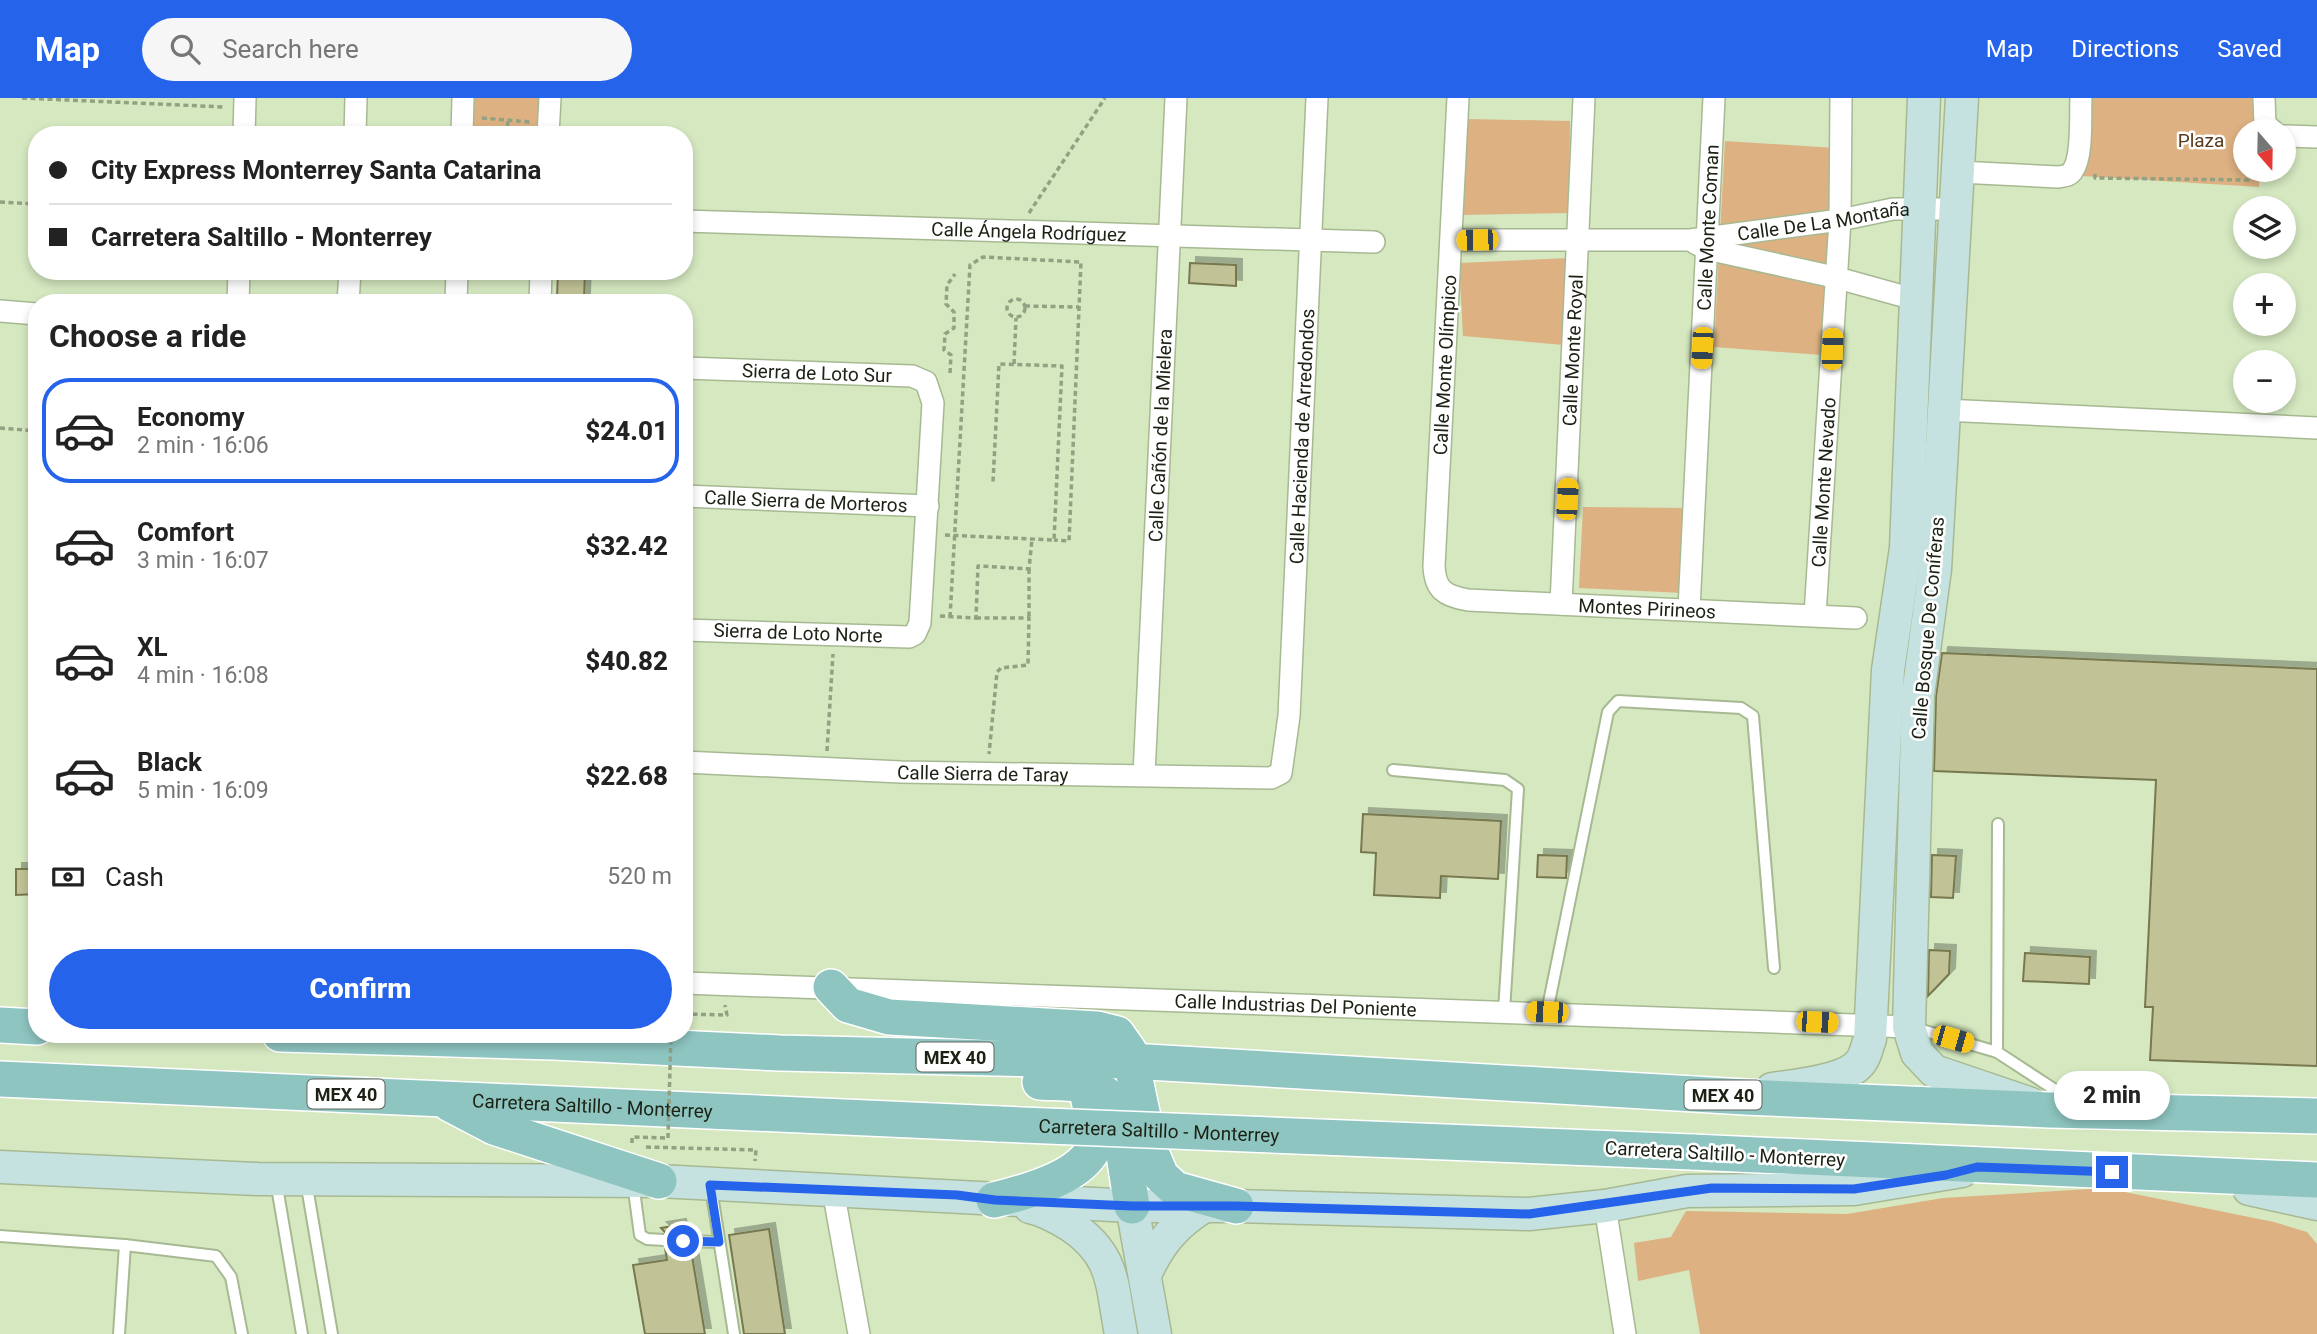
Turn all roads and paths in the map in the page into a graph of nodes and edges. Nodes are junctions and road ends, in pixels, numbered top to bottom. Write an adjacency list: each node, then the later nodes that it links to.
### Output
1 (22, 98): 16 (path)
2 (356, 98): 20 (street)
3 (464, 98): 21 (street)
4 (550, 98): 24 (street)
5 (1105, 98): 36 (path)
6 (1176, 98): 37 (street, Calle Cañón de la Mielera)
7 (1317, 98): 39 (street, Calle Hacienda de Arredondos)
8 (1458, 98): 40 (street, Calle Monte Olímpico)
9 (1584, 98): 38 (street, Calle Monte Royal)
10 (1714, 98): 42 (street, Calle Monte Coman)
11 (1841, 98): 34 (street, Calle Monte Nevado)
12 (1924, 98): 32 (street, Calle Bosque De Coníferas)
13 (1962, 98): 28 (street, Calle Bosque De Coníferas)
14 (2081, 98): 28 (street)
15 (2263, 98): 17 (street)
16 (245, 103): 19 (street)
17 (2270, 119)
18 (508, 120): 21 (path); 22 (path); 23 (path)
19 (244, 126)
20 (355, 126)
21 (469, 126)
22 (508, 126)
23 (535, 126)
24 (548, 126)
25 (2296, 134): 26 (street)
26 (2317, 137)
27 (2095, 164): 29 (path)
28 (1959, 172): 33 (street, Calle Bosque De Coníferas)
29 (2233, 180)
30 (0, 202): 31 (path)
31 (28, 204)
32 (1920, 208): 33 (street, Calle De La Montaña); 34 (street, Calle De La Montaña); 45 (street, Calle Bosque De Coníferas)
33 (1958, 209): 54 (street, Calle Bosque De Coníferas)
34 (1840, 219): 42 (street, Calle De La Montaña); 44 (street, Calle Monte Nevado)
35 (693, 221): 36 (street, Calle Ángela Rodríguez)
36 (1015, 231): 37 (street, Calle Ángela Rodríguez)
37 (1170, 236): 39 (street, Calle Ángela Rodríguez); 82 (street, Calle Cañón de la Mielera)
38 (1580, 238): 40 (street, Calle De La Montaña); 42 (street, Calle De La Montaña); 67 (street, Calle Monte Royal)
39 (1311, 240): 41 (street, Calle Ángela Rodríguez); 81 (street, Calle Hacienda de Arredondos)
40 (1451, 240): 66 (street, Calle Monte Olímpico)
41 (1374, 242)
42 (1702, 242): 44 (street, Calle De La Montaña); 68 (street, Calle Monte Coman)
43 (955, 274): 53 (path)
44 (1834, 277): 45 (street, Calle De La Montaña); 70 (street, Calle Monte Nevado)
45 (1917, 300): 91 (street, Calle Bosque De Coníferas)
46 (1025, 306): 47 (path); 50 (path); 50 (path)
47 (1079, 307): 61 (path); 64 (path)
48 (0, 311): 49 (street)
49 (28, 313)
50 (1016, 318): 51 (path)
51 (1014, 364): 58 (path); 64 (path)
52 (693, 368): 60 (street, Sierra de Loto Sur)
53 (950, 373)
54 (1944, 411): 56 (street); 94 (street, Calle Bosque De Coníferas)
55 (0, 428): 57 (path)
56 (2317, 428)
57 (28, 430)
58 (993, 482)
59 (693, 496): 60 (street, Calle Sierra de Morteros)
60 (928, 506): 62 (street)
61 (954, 535): 62 (path); 63 (path); 71 (path)
62 (926, 536): 69 (street)
63 (1032, 539): 64 (path); 65 (path)
64 (1054, 540)
65 (1028, 569): 72 (path); 73 (path)
66 (1439, 589): 67 (street, Montes Pirineos)
67 (1561, 604): 68 (street, Montes Pirineos)
68 (1689, 609): 70 (street, Montes Pirineos)
69 (920, 615): 71 (path); 76 (street, Sierra de Loto Norte)
70 (1815, 615): 74 (street, Montes Pirineos)
71 (950, 617): 72 (path)
72 (976, 618): 73 (path)
73 (1028, 618): 80 (path)
74 (1856, 618)
75 (693, 630): 76 (street, Sierra de Loto Norte)
76 (834, 634): 78 (path)
77 (693, 762): 78 (street, Calle Sierra de Taray)
78 (827, 768): 80 (street, Calle Sierra de Taray)
79 (1393, 770): 88 (lane)
80 (986, 773): 82 (street, Calle Sierra de Taray)
81 (1281, 773): 82 (street, Calle Sierra de Taray)
82 (1144, 775)
83 (1998, 824): 97 (lane)
84 (1773, 968): 89 (lane)
85 (693, 984): 86 (street, Calle Industrias Del Poniente)
86 (831, 987): 88 (street, Calle Industrias Del Poniente); 99 (main road)
87 (716, 1005): 90 (path)
88 (1504, 1011): 89 (street, Calle Industrias Del Poniente)
89 (1547, 1012): 91 (street, Calle Industrias Del Poniente)
90 (693, 1014)
91 (1871, 1024): 94 (street, Calle Industrias Del Poniente); 102 (street, Calle Bosque De Coníferas)
92 (0, 1025): 93 (main road)
93 (28, 1027)
94 (1909, 1027): 97 (lane); 104 (street, Calle Bosque De Coníferas)
95 (627, 1043): 98 (main road, MEX 40)
96 (671, 1043): 107 (path, bridge)
97 (1997, 1052): 105 (lane)
98 (780, 1053): 99 (main road, MEX 40); 101 (main road)
99 (1130, 1061): 102 (main road, MEX 40); 120 (main road)
100 (0, 1079): 103 (main road, Carretera Saltillo - Monterrey / MEX 40)
101 (1065, 1083): 118 (main road); 121 (main road)
102 (1745, 1097): 104 (main road, MEX 40)
103 (438, 1098): 111 (main road, Carretera Saltillo - Monterrey / MEX 40, bridge); 115 (main road)
104 (2049, 1110): 105 (main road, MEX 40)
105 (2086, 1111): 106 (main road, MEX 40)
106 (2317, 1116)
107 (632, 1147)
108 (646, 1147): 109 (path)
109 (756, 1150)
110 (0, 1167): 113 (street)
111 (1977, 1167): 112 (main road, Carretera Saltillo - Monterrey / MEX 40); 122 (street)
112 (2194, 1175): 114 (main road, Carretera Saltillo - Monterrey / MEX 40); 119 (street)
113 (290, 1179): 115 (street); 133 (lane); 134 (lane)
114 (2317, 1180)
115 (646, 1181): 116 (street); 124 (lane)
116 (710, 1185): 117 (street); 126 (lane)
117 (833, 1190): 118 (street); 136 (street)
118 (995, 1200): 121 (street); 137 (street)
119 (2317, 1204)
120 (1221, 1205): 121 (street); 122 (street); 128 (street)
121 (1132, 1206): 128 (street)
122 (1605, 1206): 139 (street)
123 (0, 1236): 127 (lane)
124 (664, 1240)
125 (683, 1241): 126 (lane)
126 (719, 1242): 135 (lane)
127 (125, 1245): 129 (lane); 130 (lane)
128 (1145, 1275): 138 (street)
129 (237, 1315): 131 (lane); 132 (lane)
130 (119, 1334)
131 (233, 1334)
132 (242, 1334)
133 (302, 1334)
134 (331, 1334)
135 (734, 1334)
136 (859, 1334)
137 (1121, 1334)
138 (1156, 1334)
139 (1625, 1334)

